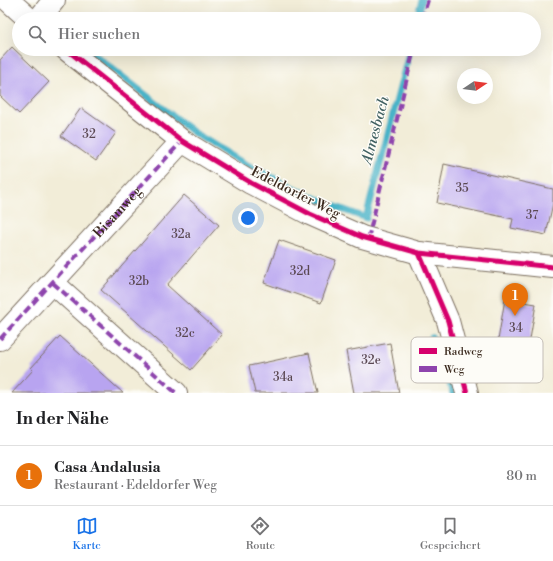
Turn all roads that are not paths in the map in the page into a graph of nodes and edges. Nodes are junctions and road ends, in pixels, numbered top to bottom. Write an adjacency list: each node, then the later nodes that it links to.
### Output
1 (8, 0): 3 (street)
2 (54, 0): 4 (street)
3 (21, 12)
4 (45, 12)
5 (75, 56): 6 (street, Edeldorfer Weg)
6 (182, 141): 7 (street, Edeldorfer Weg); 9 (street, Bisamweg)
7 (419, 254): 8 (street, Edeldorfer Weg); 10 (street)
8 (553, 267)
9 (53, 283): 11 (street, Bisamweg); 13 (street)
10 (452, 337)
11 (0, 339)
12 (464, 383): 14 (street)
13 (176, 393)
14 (467, 393)

